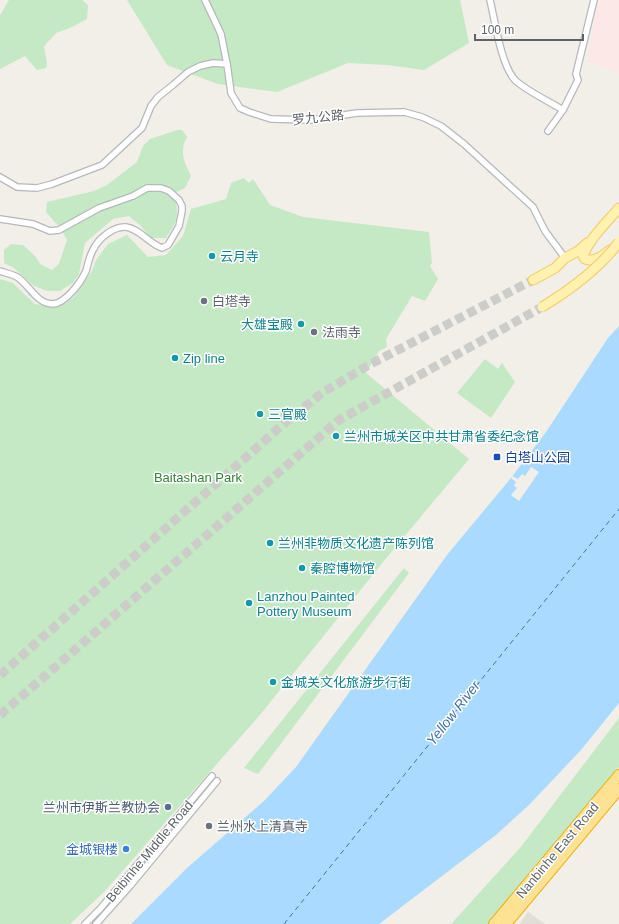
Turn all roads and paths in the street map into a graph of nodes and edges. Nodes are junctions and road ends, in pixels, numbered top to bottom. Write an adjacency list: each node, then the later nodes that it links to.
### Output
1 (205, 0): 4 (street, 罗九公路)
2 (490, 0): 5 (street)
3 (594, 0): 5 (street)
4 (227, 64): 7 (street); 12 (street, 罗九公路)
5 (563, 110): 6 (street)
6 (548, 131)
7 (0, 177)
8 (619, 208): 10 (main road)
9 (0, 219): 13 (street)
10 (597, 234): 11 (main road); 12 (main road)
11 (619, 243): 15 (main road, bridge)
12 (565, 258): 14 (main road)
13 (0, 271)
14 (533, 280)
15 (542, 307)
16 (619, 775): 22 (highway, Nanbinhe East Road)
17 (212, 776): 20 (street, Beibinhe Middle Road)
18 (217, 781): 21 (street, Beibinhe Middle Road)
19 (619, 789): 23 (highway, Nanbinhe East Road)
20 (85, 924)
21 (96, 924)
22 (494, 924)
23 (506, 924)

